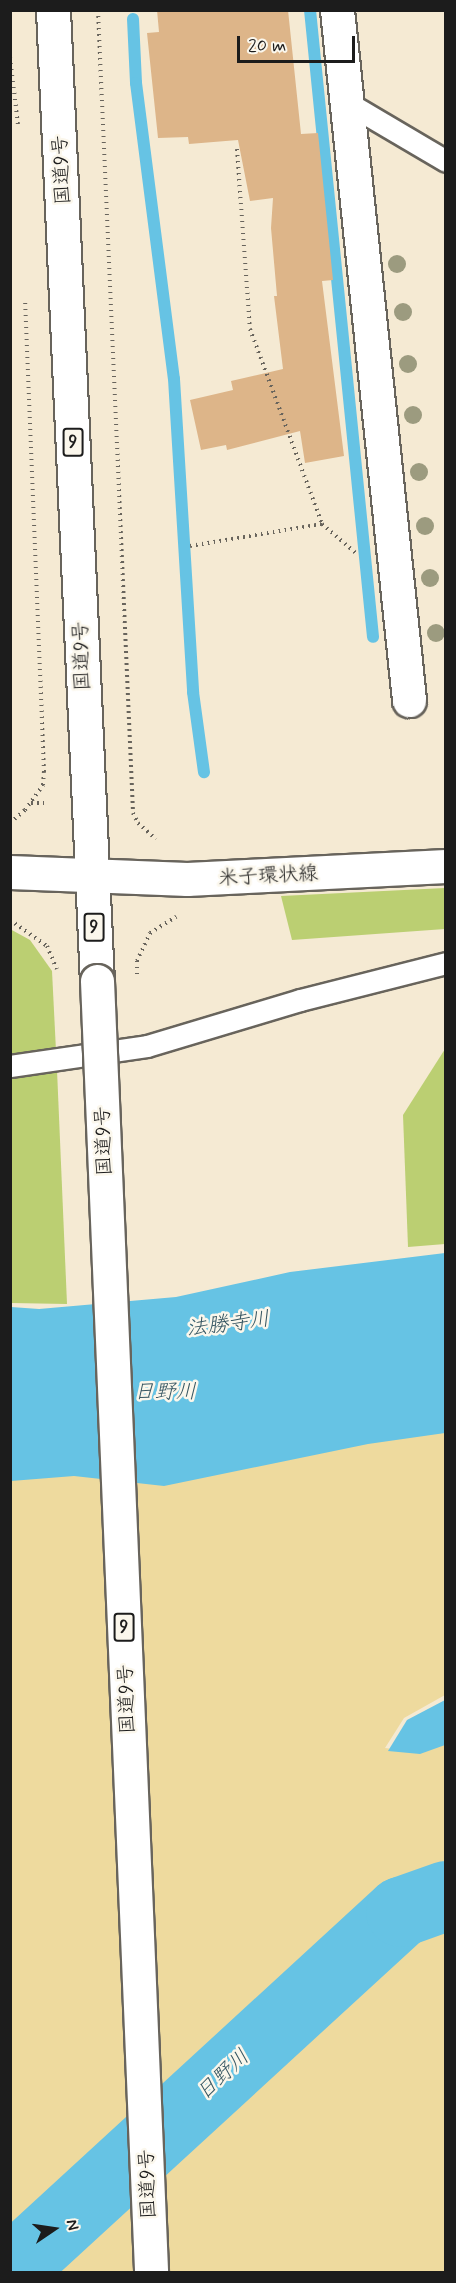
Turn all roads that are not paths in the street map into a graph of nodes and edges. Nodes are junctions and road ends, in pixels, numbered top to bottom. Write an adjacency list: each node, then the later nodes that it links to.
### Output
1 (53, 10): 8 (main road, 国道9号 / 9)
2 (337, 10): 3 (main road)
3 (346, 102): 4 (lane); 5 (main road)
4 (446, 161)
5 (409, 700)
6 (446, 866): 8 (main road, 米子環状線)
7 (10, 872): 8 (main road, 米子環状線)
8 (91, 873): 11 (main road, 国道9号 / 9, bridge)
9 (446, 963): 10 (lane)
10 (10, 1066)
11 (152, 2272)

